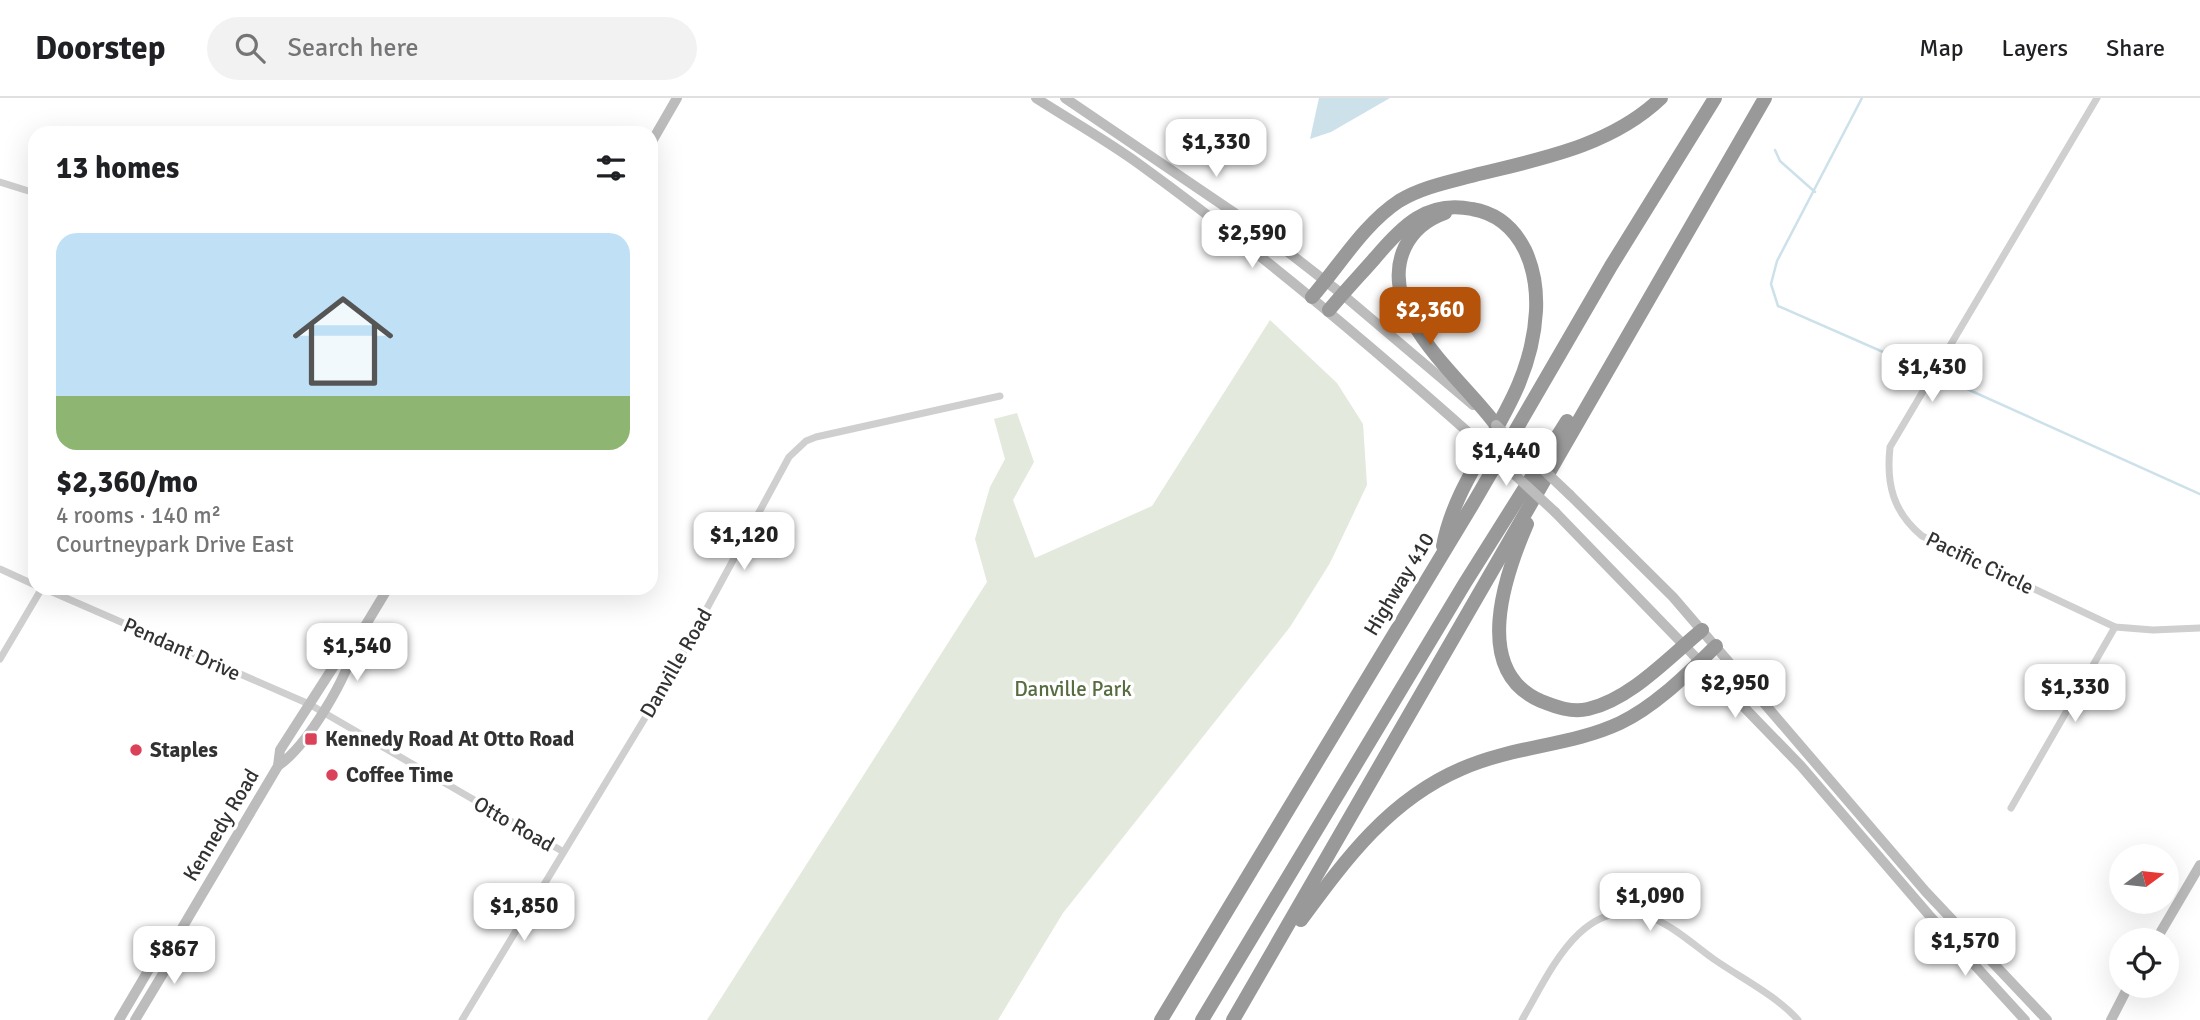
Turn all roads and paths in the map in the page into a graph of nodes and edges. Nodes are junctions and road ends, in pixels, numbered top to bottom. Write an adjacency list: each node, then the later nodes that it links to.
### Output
1 (677, 98): 8 (main road)
2 (1036, 98): 15 (main road)
3 (1065, 98): 13 (main road)
4 (1661, 98): 13 (highway)
5 (1765, 98): 9 (highway)
6 (2097, 98): 26 (street, Pacific Circle)
7 (1712, 101): 20 (highway, Highway 410)
8 (658, 131)
9 (1739, 141): 17 (highway); 49 (highway)
10 (0, 182): 11 (street)
11 (28, 192)
12 (1474, 209): 14 (highway); 19 (highway); 20 (highway)
13 (1326, 281): 14 (main road); 15 (highway)
14 (1342, 294): 16 (highway); 19 (main road)
15 (1312, 297): 16 (main road)
16 (1329, 310): 30 (main road, bridge)
17 (1598, 386): 30 (highway); 42 (highway)
18 (1000, 396): 38 (street, Danville Road)
19 (1496, 425): 28 (main road, bridge)
20 (1442, 554): 48 (highway, Highway 410)
21 (0, 569): 22 (street)
22 (28, 582)
23 (38, 595): 32 (street)
24 (58, 595): 34 (street, Pendant Drive)
25 (383, 595): 29 (main road, Kennedy Road)
26 (2115, 627): 27 (street, Pacific Circle); 37 (street)
27 (2200, 628)
28 (1702, 630): 30 (highway); 31 (main road)
29 (356, 641): 34 (main road, Kennedy Road); 35 (main road, Kennedy Road)
30 (1685, 644): 33 (main road)
31 (1716, 646): 33 (highway); 54 (main road)
32 (0, 659)
33 (1700, 662): 42 (highway); 53 (main road)
34 (309, 704): 35 (street, Pendant Drive); 36 (main road, Kennedy Road)
35 (321, 711): 36 (main road, Kennedy Road); 38 (street, Otto Road)
36 (278, 766): 41 (main road, Kennedy Road)
37 (2011, 808)
38 (562, 851): 47 (street, Danville Road)
39 (2200, 865): 40 (main road)
40 (2163, 928)
41 (175, 940): 45 (main road, Kennedy Road); 46 (main road, Kennedy Road)
42 (1259, 978): 50 (highway)
43 (2122, 998): 44 (main road)
44 (2111, 1018): 55 (main road)
45 (119, 1020)
46 (135, 1020)
47 (462, 1020)
48 (1161, 1020)
49 (1202, 1020)
50 (1233, 1020)
51 (1522, 1020): 52 (street)
52 (1798, 1020)
53 (2025, 1020)
54 (2047, 1020)
55 (2098, 1020)

